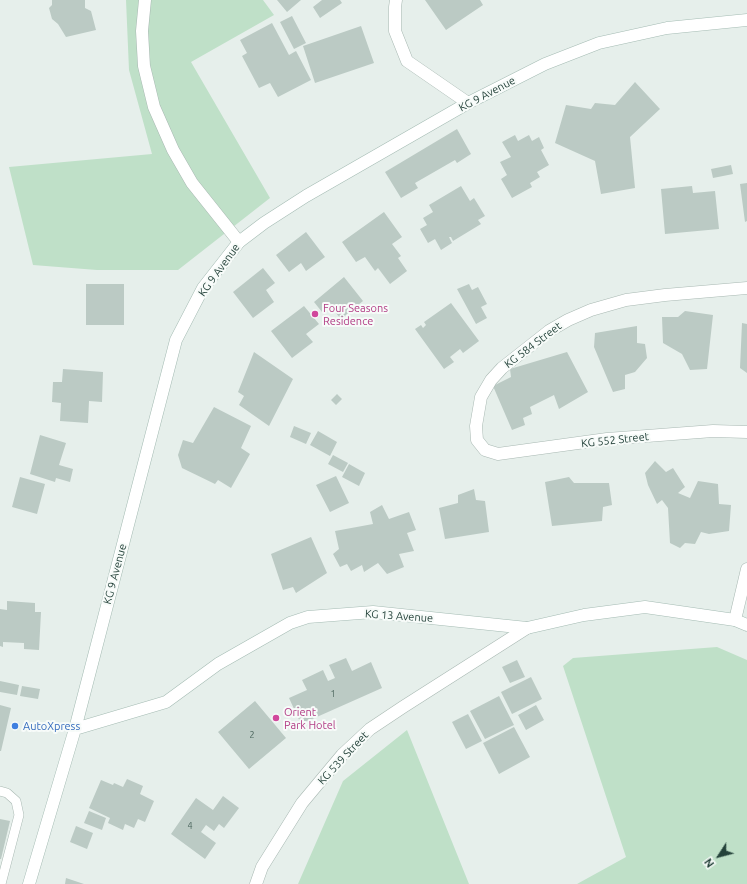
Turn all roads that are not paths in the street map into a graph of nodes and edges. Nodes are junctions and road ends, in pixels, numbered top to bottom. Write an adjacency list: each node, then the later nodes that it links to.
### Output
1 (145, 0): 5 (street)
2 (396, 0): 4 (street)
3 (747, 20): 4 (street, KG 9 Avenue)
4 (468, 103): 5 (street, KG 9 Avenue)
5 (238, 242): 13 (street, KG 9 Avenue)
6 (747, 288): 8 (street, KG 584 Street)
7 (747, 432): 8 (street, KG 552 Street)
8 (485, 450)
9 (747, 569): 10 (street)
10 (735, 620): 11 (street, KG 13 Avenue); 12 (street, KG 13 Avenue)
11 (747, 624)
12 (527, 628): 13 (street, KG 13 Avenue); 17 (street, KG 539 Street)
13 (74, 729): 16 (street, KG 9 Avenue)
14 (0, 791): 15 (lane)
15 (0, 884)
16 (29, 884)
17 (256, 884)

